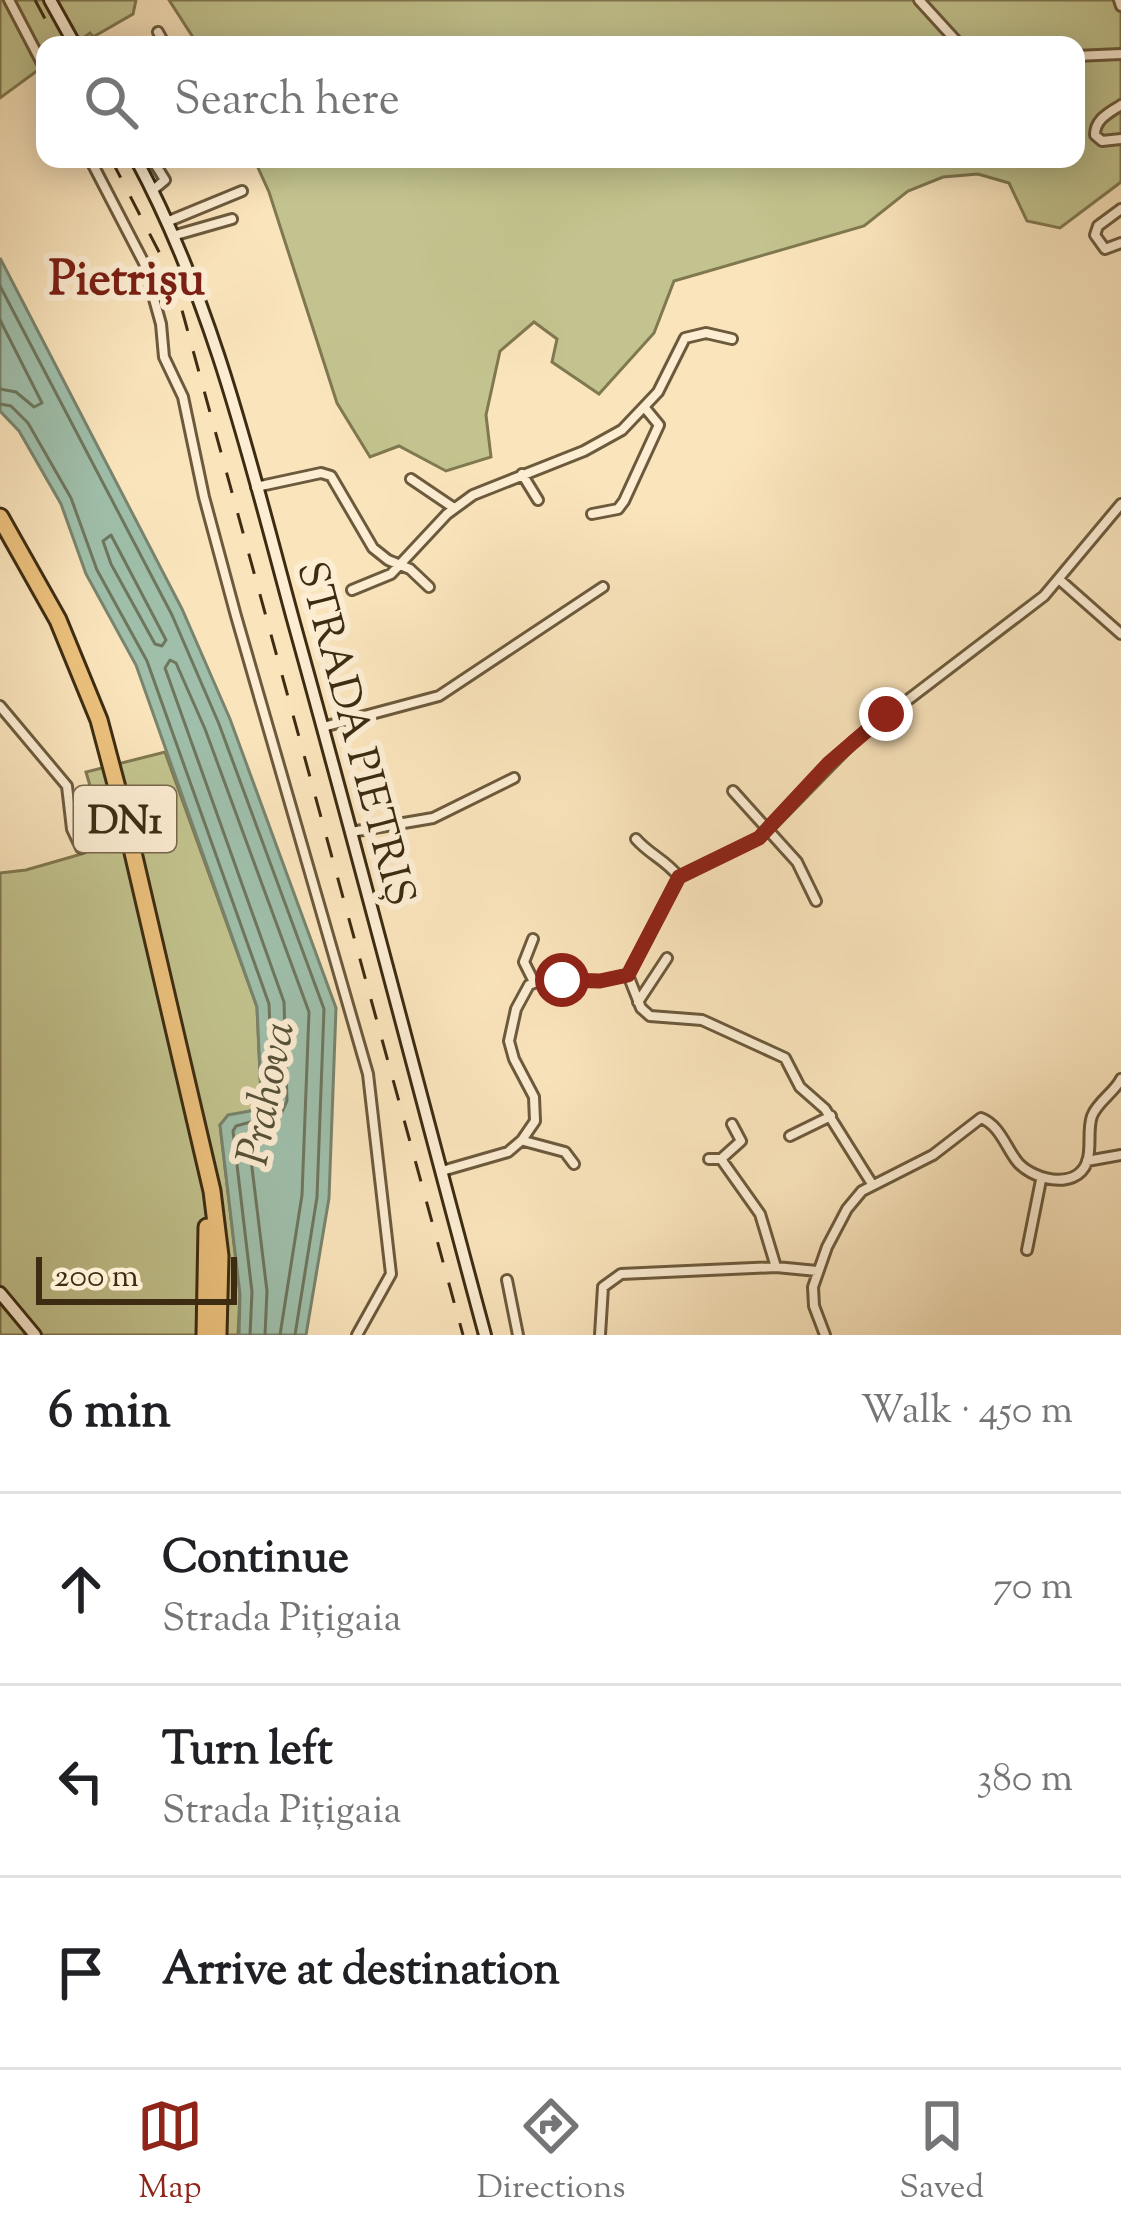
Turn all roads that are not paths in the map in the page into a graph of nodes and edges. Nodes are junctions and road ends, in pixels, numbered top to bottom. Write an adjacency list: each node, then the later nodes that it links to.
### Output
1 (9, 0): 8 (street)
2 (50, 0): 5 (main road)
3 (919, 0): 7 (street)
4 (158, 32): 6 (street)
5 (70, 36)
6 (160, 36)
7 (952, 36)
8 (36, 52)
9 (1121, 54): 10 (street)
10 (1085, 56)
11 (1121, 105): 12 (street)
12 (1121, 139)
13 (95, 168): 76 (street)
14 (141, 168): 16 (main road, STRADA PIETRIȘ)
15 (158, 168): 16 (street)
16 (153, 190): 20 (main road, STRADA PIETRIȘ)
17 (242, 191): 20 (street)
18 (1121, 209): 22 (street)
19 (232, 219): 21 (street)
20 (169, 220): 21 (main road, STRADA PIETRIȘ)
21 (176, 235): 27 (main road, STRADA PIETRIȘ)
22 (1121, 243)
23 (732, 340): 24 (street, STRADA PIETRIȘ)
24 (645, 408): 25 (street, STRADA PIETRIȘ); 31 (street)
25 (522, 474): 28 (street); 30 (street, STRADA PIETRIȘ)
26 (411, 479): 30 (street)
27 (256, 487): 34 (street); 41 (main road, STRADA PIETRIȘ)
28 (538, 500)
29 (1121, 504): 35 (street)
30 (454, 508): 34 (street, STRADA PIETRIȘ)
31 (592, 514)
32 (0, 517): 75 (highway, DN1)
33 (0, 532): 74 (highway, DN1)
34 (400, 566): 36 (street); 38 (street, STRADA PIETRIȘ)
35 (1061, 580): 39 (street); 44 (street)
36 (429, 587)
37 (603, 587): 41 (street)
38 (352, 590)
39 (1121, 634)
40 (0, 706): 47 (street)
41 (323, 728): 45 (main road, STRADA PIETRIȘ)
42 (514, 778): 45 (street)
43 (733, 791): 44 (street)
44 (767, 831): 48 (street); 49 (street)
45 (351, 832): 65 (main road, STRADA PIETRIȘ)
46 (636, 838): 48 (street)
47 (81, 848)
48 (679, 877): 52 (street)
49 (816, 901)
50 (533, 939): 53 (street)
51 (667, 958): 54 (street)
52 (628, 975): 53 (street); 54 (street)
53 (534, 982): 59 (street)
54 (638, 1003): 56 (street)
55 (1121, 1079): 63 (street)
56 (831, 1116): 58 (street); 67 (street)
57 (732, 1124): 62 (street)
58 (790, 1136)
59 (522, 1140): 64 (street); 65 (street)
60 (1121, 1155): 63 (street)
61 (709, 1159): 62 (street)
62 (722, 1160): 69 (street)
63 (1087, 1161): 66 (street)
64 (574, 1164)
65 (441, 1171): 77 (main road, STRADA PIETRIȘ)
66 (1040, 1180): 67 (street); 68 (street)
67 (872, 1184): 70 (street)
68 (1028, 1250)
69 (776, 1267): 70 (street); 79 (street)
70 (817, 1271): 80 (street)
71 (507, 1280): 78 (street)
72 (0, 1292): 73 (main road)
73 (34, 1335)
74 (205, 1335)
75 (218, 1335)
76 (357, 1335)
77 (485, 1335)
78 (518, 1335)
79 (600, 1335)
80 (825, 1335)

